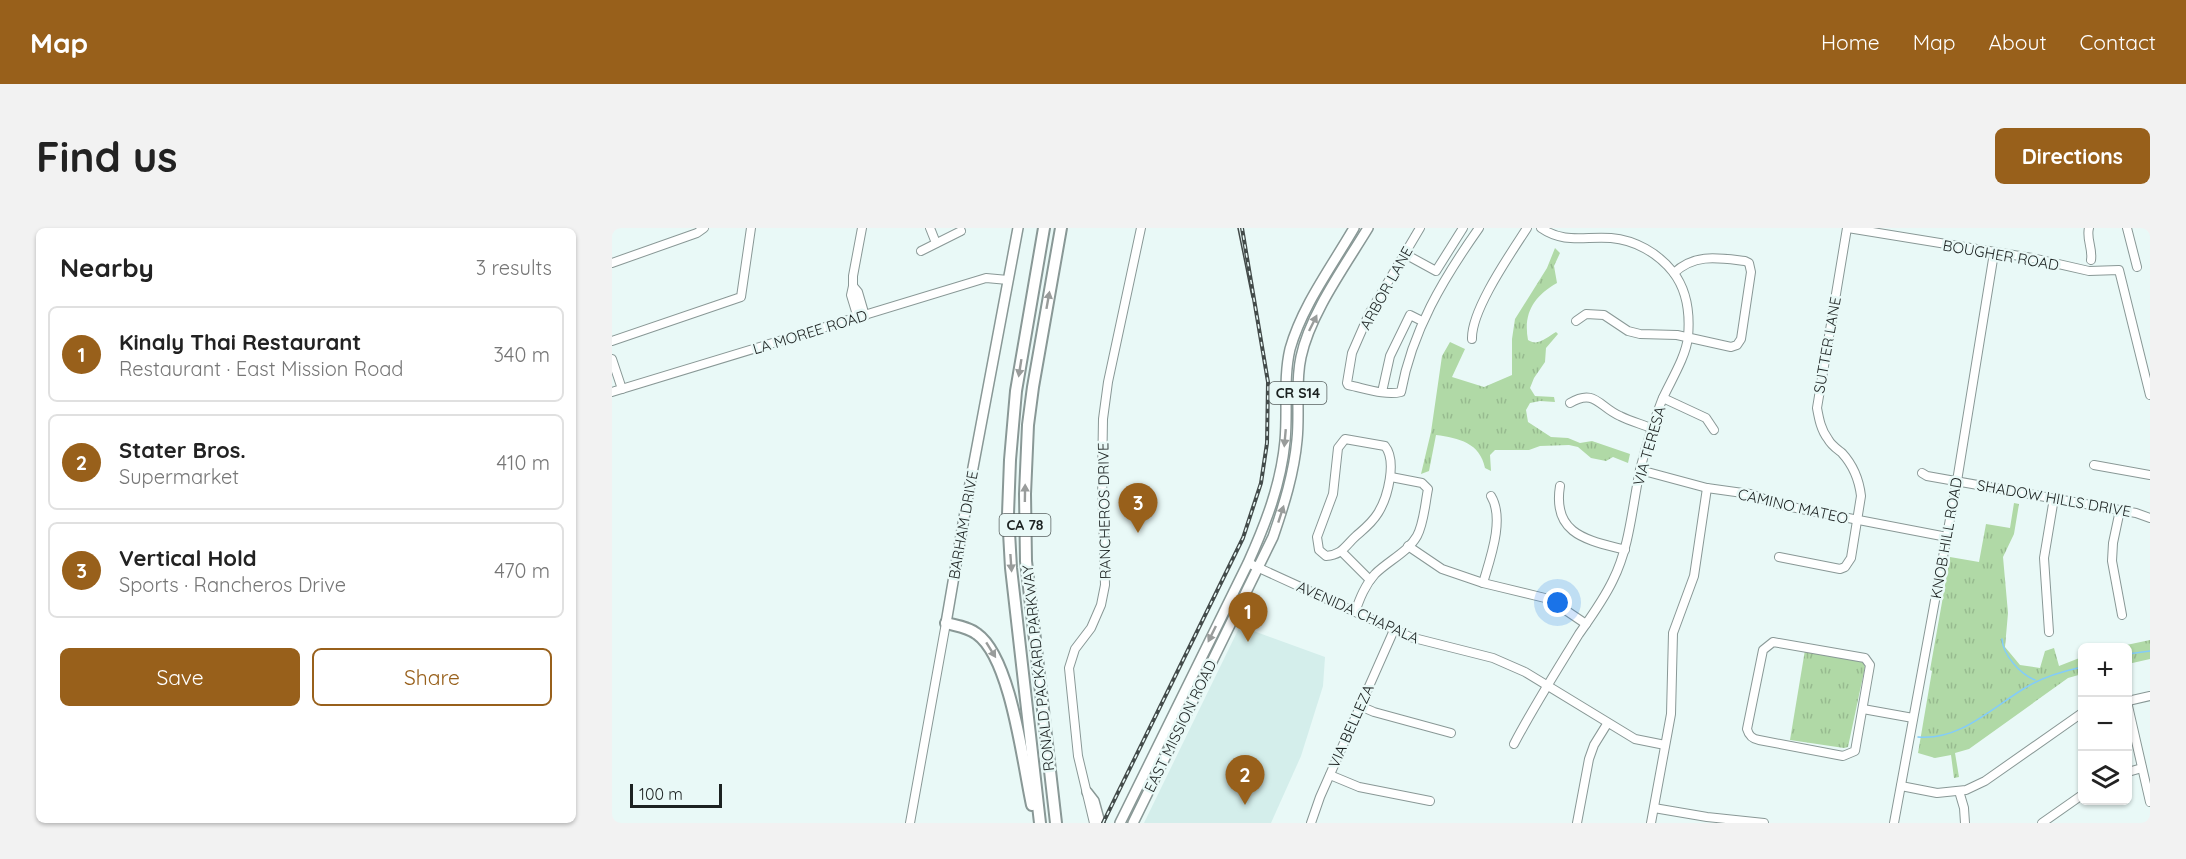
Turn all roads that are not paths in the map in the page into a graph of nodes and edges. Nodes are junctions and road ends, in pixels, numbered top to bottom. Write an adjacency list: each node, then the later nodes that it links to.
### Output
1 (705, 228): 26 (street)
2 (751, 228): 35 (street)
3 (862, 228): 30 (street)
4 (930, 228): 21 (street)
5 (1018, 228): 29 (main road, BARHAM DRIVE)
6 (1044, 228): 100 (highway, RONALD PACKARD PARKWAY / CA 78, one-way to 100)
7 (1061, 228): 101 (highway, RONALD PACKARD PARKWAY / CA 78, one-way to 7)
8 (1141, 228): 92 (street, RANCHEROS DRIVE)
9 (1354, 228): 63 (main road, EAST MISSION ROAD / CR S14, one-way to 63)
10 (1368, 228): 64 (main road, EAST MISSION ROAD / CR S14, one-way to 10)
11 (1420, 228): 24 (street, ARBOR LANE)
12 (1463, 228): 24 (street)
13 (1479, 228): 31 (street)
14 (1527, 228): 33 (street)
15 (1541, 228): 28 (street, VIA TERESA)
16 (1847, 228): 20 (street, BOUGHER ROAD); 57 (street, SUTTER LANE)
17 (2089, 228): 25 (street)
18 (2127, 228): 27 (street)
19 (961, 231): 21 (street)
20 (1899, 232): 23 (street, BOUGHER ROAD)
21 (936, 243): 22 (street)
22 (921, 251)
23 (1994, 253): 40 (street, BOUGHER ROAD); 50 (street, KNOB HILL ROAD)
24 (1405, 254): 39 (street, ARBOR LANE)
25 (2091, 260)
26 (612, 263)
27 (2137, 267)
28 (1674, 273): 34 (street, VIA TERESA); 34 (street)
29 (1008, 280): 30 (street, LA MOREE ROAD); 69 (main road, BARHAM DRIVE)
30 (861, 317): 37 (street, LA MOREE ROAD)
31 (1422, 321): 39 (street); 39 (street)
32 (1576, 321): 34 (street)
33 (1472, 339)
34 (1688, 339): 41 (street, VIA TERESA)
35 (612, 341)
36 (612, 358): 37 (street)
37 (621, 389): 38 (street, LA MOREE ROAD)
38 (612, 392)
39 (1382, 392)
40 (2150, 395)
41 (1663, 398): 43 (street, VIA TERESA); 44 (street)
42 (1570, 403): 43 (street)
43 (1651, 428): 46 (street, VIA TERESA)
44 (1714, 430)
45 (2094, 465): 48 (street)
46 (1640, 470): 52 (street, CAMINO MATEO); 60 (street, VIA TERESA)
47 (1922, 473): 50 (street, SHADOW HILLS DRIVE)
48 (2150, 475)
49 (1391, 477): 59 (street); 61 (street); 61 (street)
50 (1957, 481): 54 (street, SHADOW HILLS DRIVE); 58 (street, KNOB HILL ROAD)
51 (1560, 486): 60 (street)
52 (1707, 488): 57 (street, CAMINO MATEO); 86 (street)
53 (1491, 496): 66 (street)
54 (2054, 498): 55 (street, SHADOW HILLS DRIVE); 72 (street)
55 (2120, 510): 56 (street, SHADOW HILLS DRIVE); 68 (street)
56 (2150, 518)
57 (1858, 521): 58 (street, CAMINO MATEO); 62 (street, SUTTER LANE)
58 (1947, 537): 80 (street, KNOB HILL ROAD)
59 (1408, 546): 65 (street); 66 (street)
60 (1625, 550): 70 (street, VIA TERESA)
61 (1342, 552): 65 (street)
62 (1779, 557)
63 (1248, 563): 64 (street, AVENIDA CHAPALA); 74 (main road, EAST MISSION ROAD / CR S14, one-way to 74)
64 (1258, 568): 67 (street, AVENIDA CHAPALA); 81 (main road, EAST MISSION ROAD / CR S14)
65 (1370, 580): 67 (street)
66 (1484, 583): 70 (street)
67 (1355, 612): 71 (street, AVENIDA CHAPALA)
68 (2122, 615)
69 (946, 623): 99 (street, BARHAM DRIVE); 100 (highway, one-way to 100)
70 (1586, 624): 73 (street, VIA TERESA)
71 (1394, 630): 73 (street, AVENIDA CHAPALA); 77 (street, VIA BELLEZA)
72 (2049, 632)
73 (1547, 685): 82 (street, AVENIDA CHAPALA); 85 (street, VIA TERESA)
74 (1182, 696): 81 (main road); 97 (main road, EAST MISSION ROAD / CR S14)
75 (2150, 696): 76 (street)
76 (2132, 700)
77 (1360, 706): 84 (street); 89 (street, VIA BELLEZA)
78 (1863, 709): 78 (street); 80 (street)
79 (2078, 716): 91 (street)
80 (1913, 717): 90 (street, KNOB HILL ROAD)
81 (1183, 722): 104 (main road, EAST MISSION ROAD / CR S14)
82 (1607, 724): 86 (street, AVENIDA CHAPALA); 106 (street)
83 (2132, 727): 87 (street)
84 (1451, 733)
85 (1514, 744)
86 (1665, 745): 96 (street)
87 (2142, 768): 88 (street); 95 (street)
88 (2132, 771)
89 (1330, 775): 94 (street); 105 (street, VIA BELLEZA)
90 (1900, 786): 91 (street); 109 (street, KNOB HILL ROAD)
91 (1959, 791): 110 (street)
92 (1087, 792): 102 (street, RANCHEROS DRIVE); 103 (main road)
93 (2078, 798): 111 (street)
94 (1430, 801)
95 (2150, 802)
96 (1654, 808): 98 (street); 107 (street)
97 (1119, 821)
98 (1725, 821): 108 (street)
99 (910, 823)
100 (1038, 823)
101 (1056, 823)
102 (1094, 823)
103 (1100, 823)
104 (1133, 823)
105 (1311, 823)
106 (1577, 823)
107 (1651, 823)
108 (1764, 823)
109 (1894, 823)
110 (1965, 823)
111 (2042, 823)

